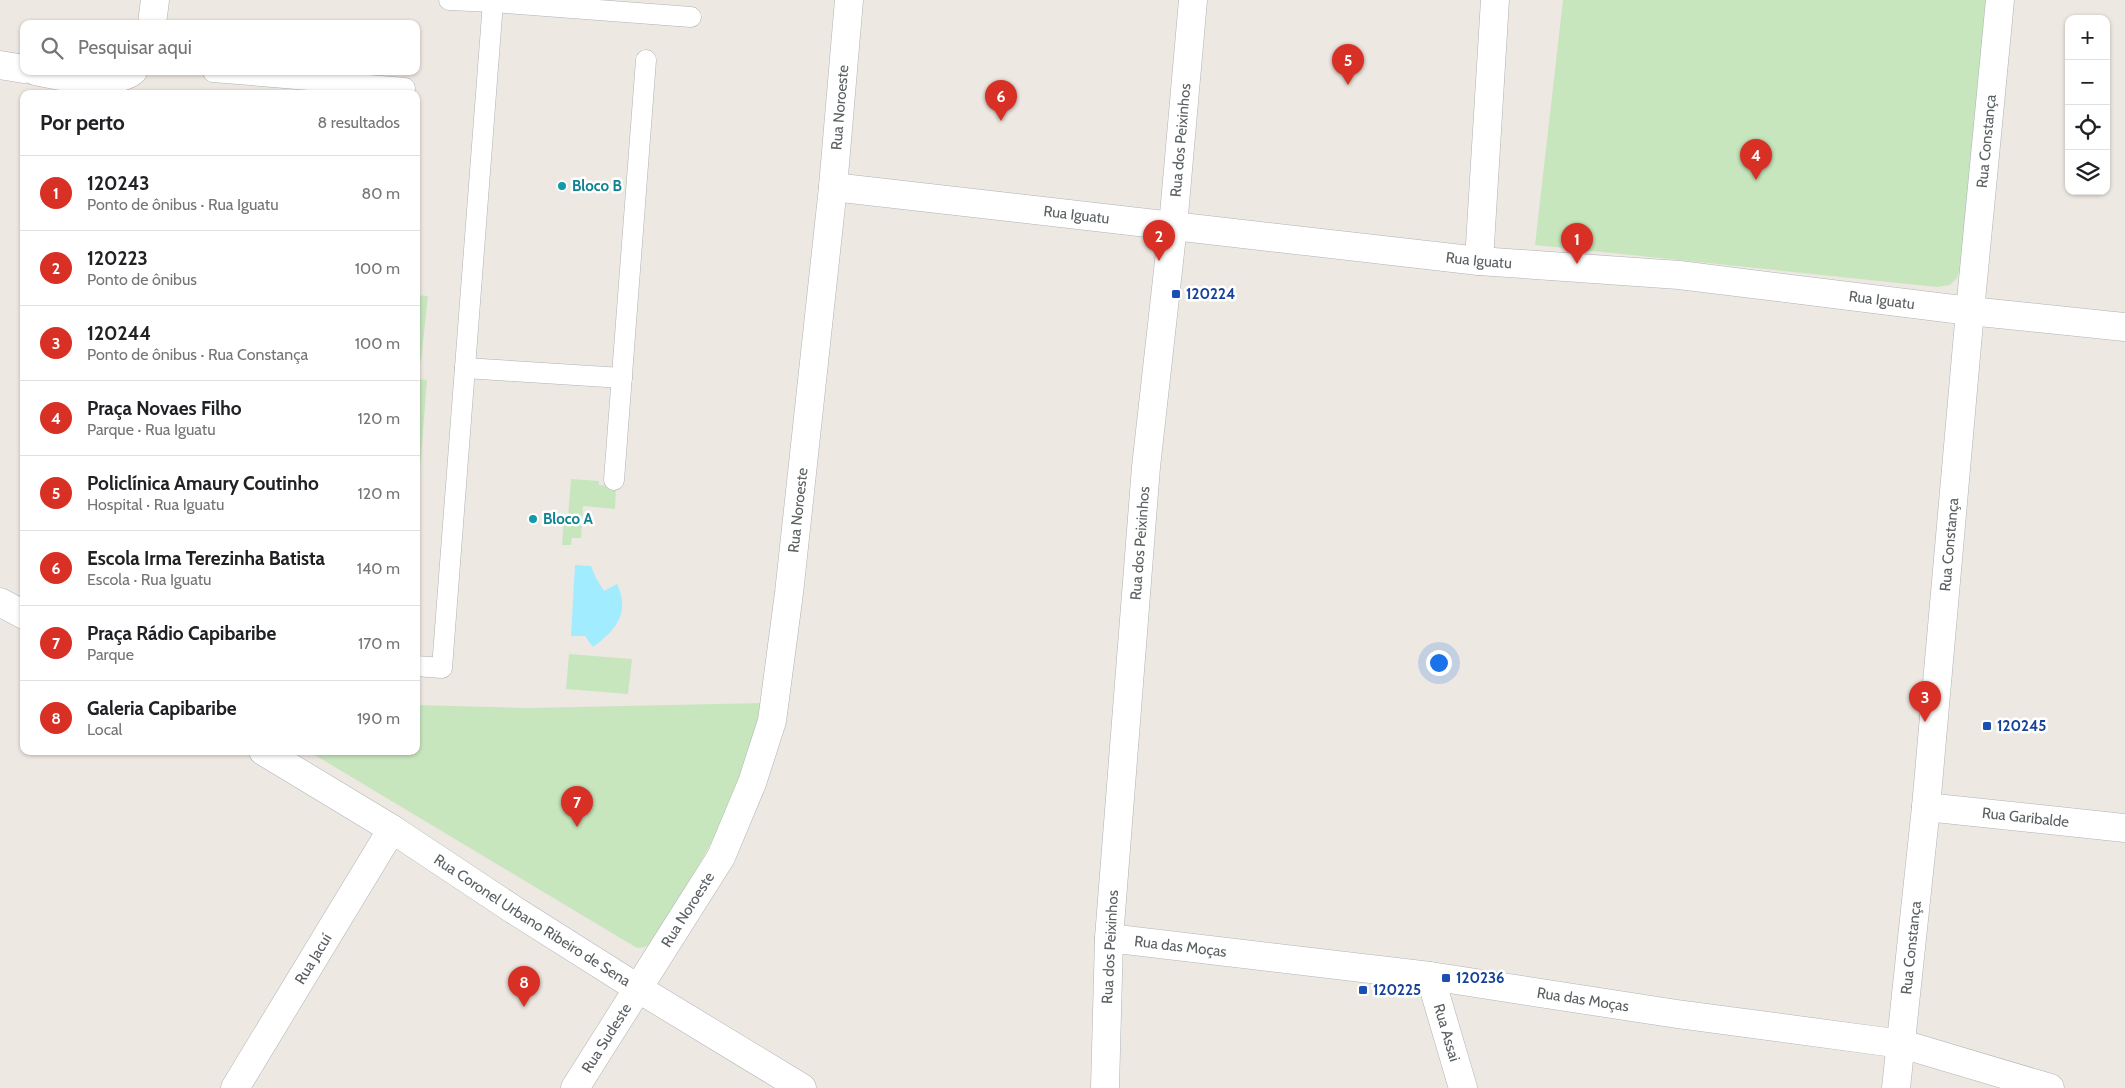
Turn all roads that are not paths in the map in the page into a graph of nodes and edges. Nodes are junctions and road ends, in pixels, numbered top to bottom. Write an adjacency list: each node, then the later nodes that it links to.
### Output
1 (155, 0): 9 (street)
2 (449, 0): 7 (lane)
3 (849, 0): 17 (street, Rua Noroeste)
4 (1193, 0): 18 (street, Rua dos Peixinhos)
5 (1494, 0): 19 (street)
6 (2000, 0): 20 (street, Rua Constança)
7 (493, 2): 8 (lane); 22 (lane)
8 (691, 17)
9 (152, 20)
10 (646, 60): 23 (lane)
11 (0, 65): 12 (street)
12 (20, 68)
13 (57, 75): 14 (street)
14 (128, 75)
15 (249, 75): 16 (lane)
16 (405, 90)
17 (833, 187): 18 (street, Rua Iguatu); 34 (street, Rua Noroeste)
18 (1173, 226): 19 (street, Rua Iguatu); 32 (street, Rua dos Peixinhos)
19 (1479, 261): 20 (street, Rua Iguatu)
20 (1970, 311): 21 (street, Rua Iguatu); 29 (street, Rua Constança)
21 (2125, 327)
22 (465, 368): 23 (lane); 27 (lane)
23 (622, 378): 24 (lane)
24 (614, 480)
25 (0, 602): 26 (street)
26 (20, 613)
27 (420, 666)
28 (270, 755): 31 (street, Rua Coronel Urbano Ribeiro de Sena)
29 (1926, 807): 30 (street, Rua Garibalde); 35 (street, Rua Constança)
30 (2125, 828)
31 (392, 829): 34 (street, Rua Coronel Urbano Ribeiro de Sena); 36 (street, Rua Jacuí)
32 (1109, 938): 33 (street, Rua das Moças); 39 (street, Rua dos Peixinhos)
33 (1430, 976): 35 (street, Rua das Moças); 40 (street, Rua Assai)
34 (639, 989): 37 (street, Rua Sudeste); 38 (street, Rua Coronel Urbano Ribeiro de Sena)
35 (1902, 1044): 41 (street, Rua Constança); 42 (street, Rua das Moças)
36 (235, 1088)
37 (575, 1088)
38 (802, 1088)
39 (1105, 1088)
40 (1463, 1088)
41 (1896, 1088)
42 (2050, 1088)

